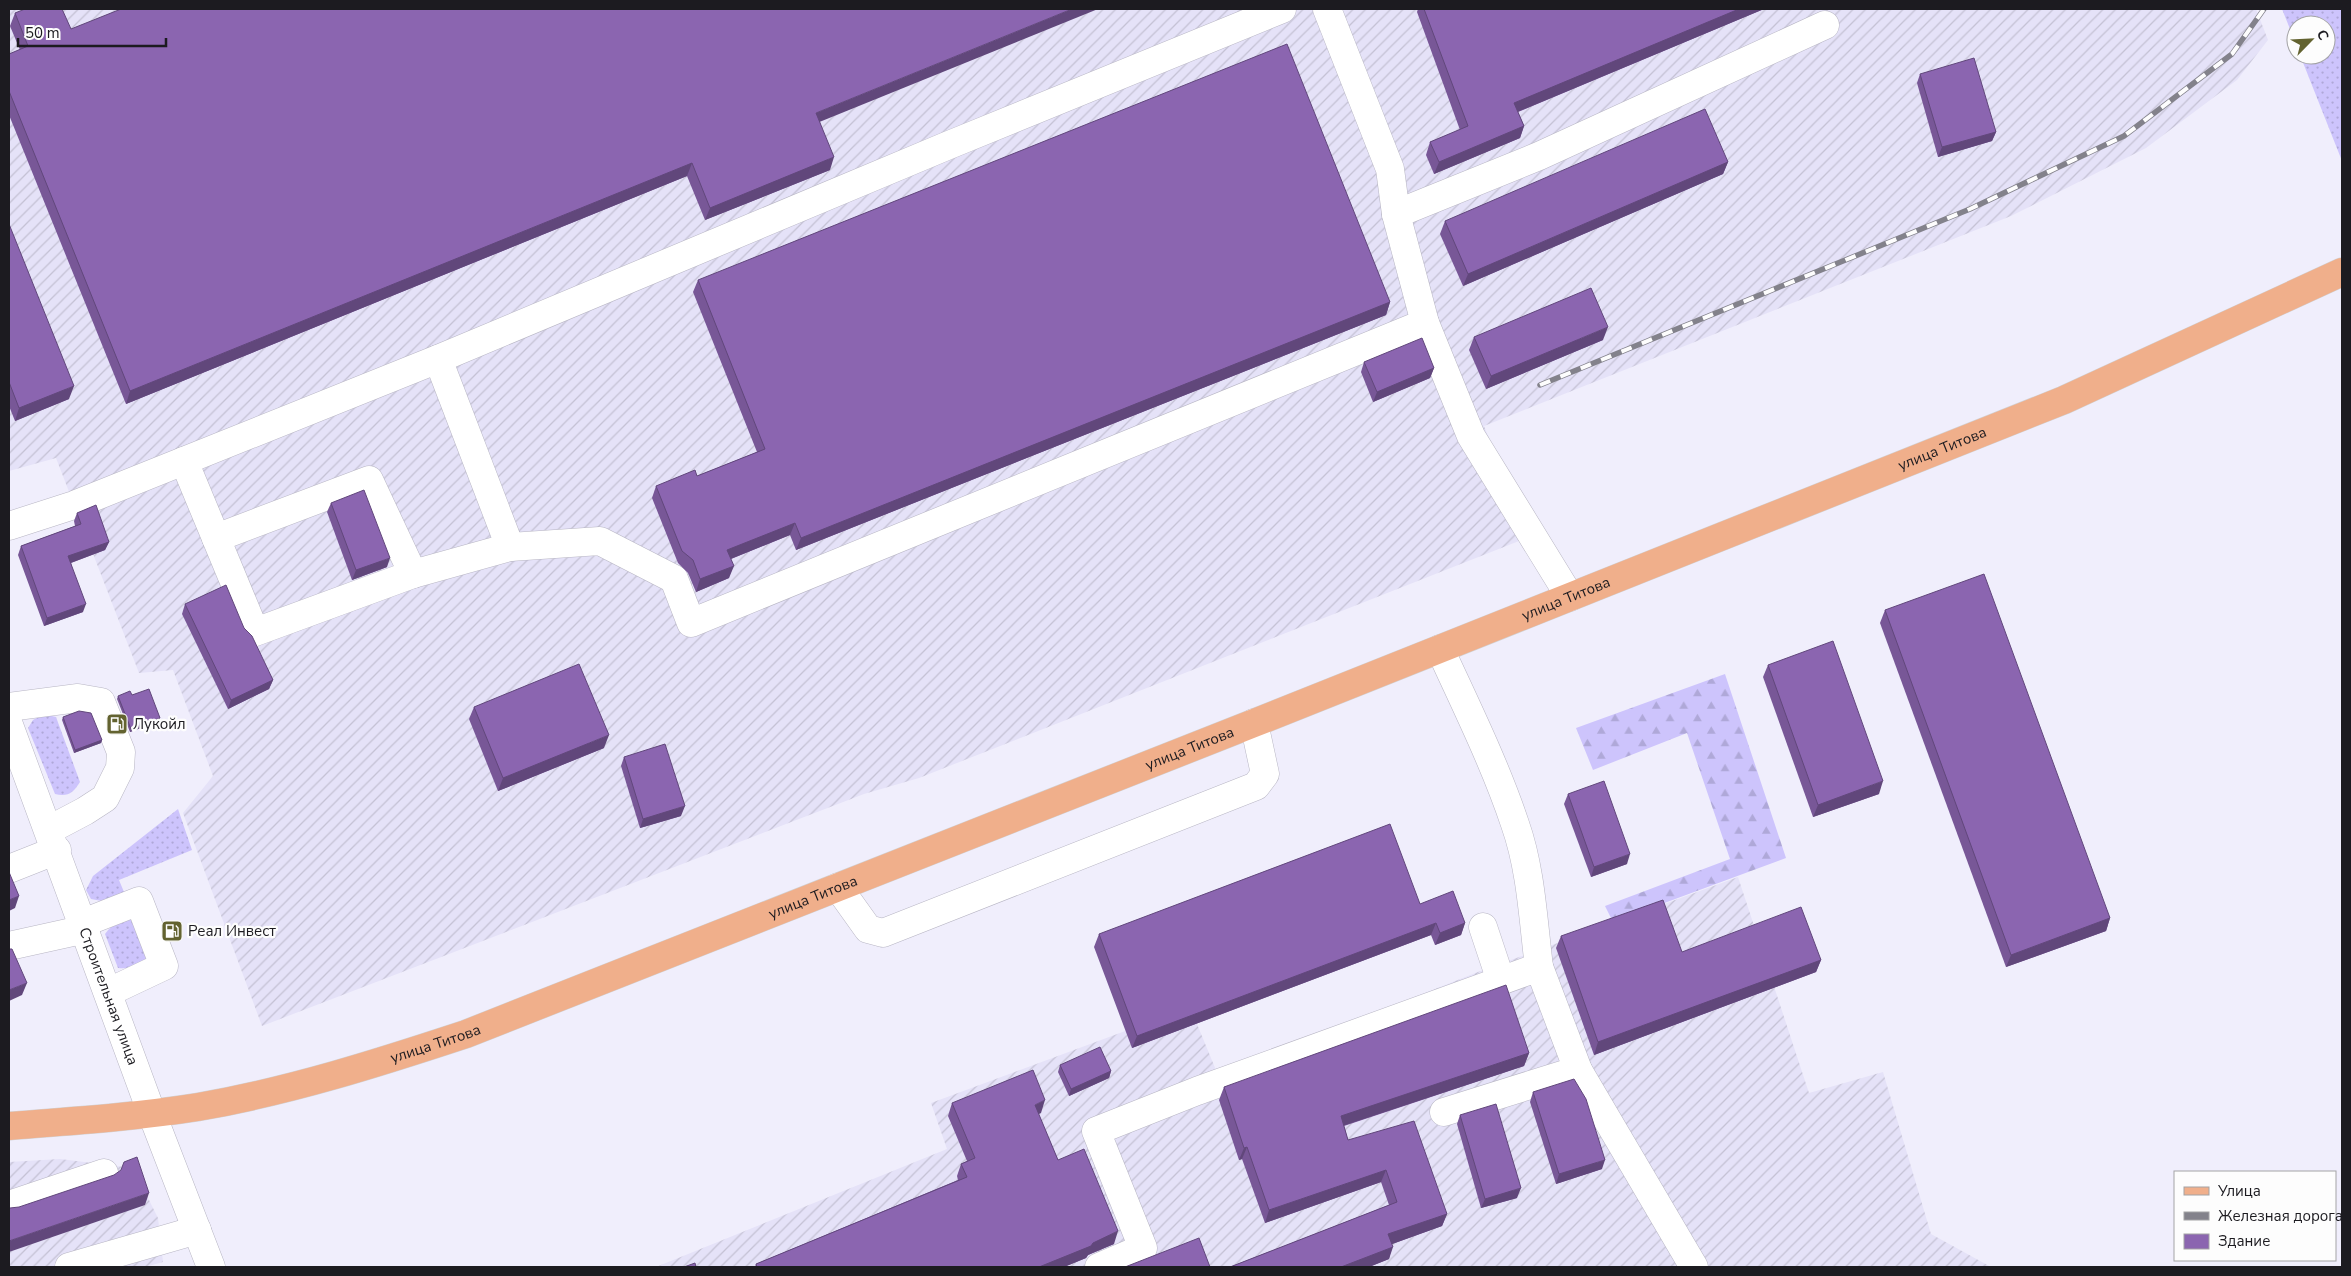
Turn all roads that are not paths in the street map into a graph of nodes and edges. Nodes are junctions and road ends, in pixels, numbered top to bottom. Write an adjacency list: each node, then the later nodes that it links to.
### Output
1 (1282, 9): 7 (street)
2 (1327, 9): 4 (street)
3 (1825, 25): 4 (street)
4 (1396, 214): 6 (street)
5 (2342, 272): 13 (main road, улица Титова)
6 (1425, 323): 11 (street); 13 (street)
7 (438, 359): 8 (street); 11 (street)
8 (184, 461): 9 (street); 10 (street)
9 (9, 526)
10 (216, 538): 12 (street); 12 (street)
11 (510, 547): 12 (street)
12 (413, 574)
13 (1570, 597): 14 (main road, улица Титова)
14 (1440, 649): 16 (main road, улица Титова); 24 (street)
15 (9, 707): 18 (street)
16 (1254, 723): 20 (main road, улица Титова); 20 (street)
17 (9, 725): 18 (street, Строительная улица)
18 (53, 840): 19 (street); 21 (street, Строительная улица)
19 (9, 869)
20 (838, 887): 29 (main road, улица Титова)
21 (84, 926): 23 (street); 26 (street, Строительная улица); 26 (street)
22 (1483, 927): 25 (street)
23 (9, 946)
24 (1539, 967): 25 (street); 27 (street)
25 (1501, 980): 36 (street)
26 (109, 992): 29 (street, Строительная улица)
27 (1578, 1070): 28 (street); 37 (street)
28 (1444, 1112)
29 (152, 1114): 30 (main road, улица Титова); 33 (street, Строительная улица)
30 (9, 1126)
31 (104, 1173): 32 (street)
32 (9, 1205)
33 (196, 1230): 34 (street); 35 (street, Строительная улица)
34 (69, 1267)
35 (211, 1267)
36 (1100, 1267)
37 (1694, 1267)

